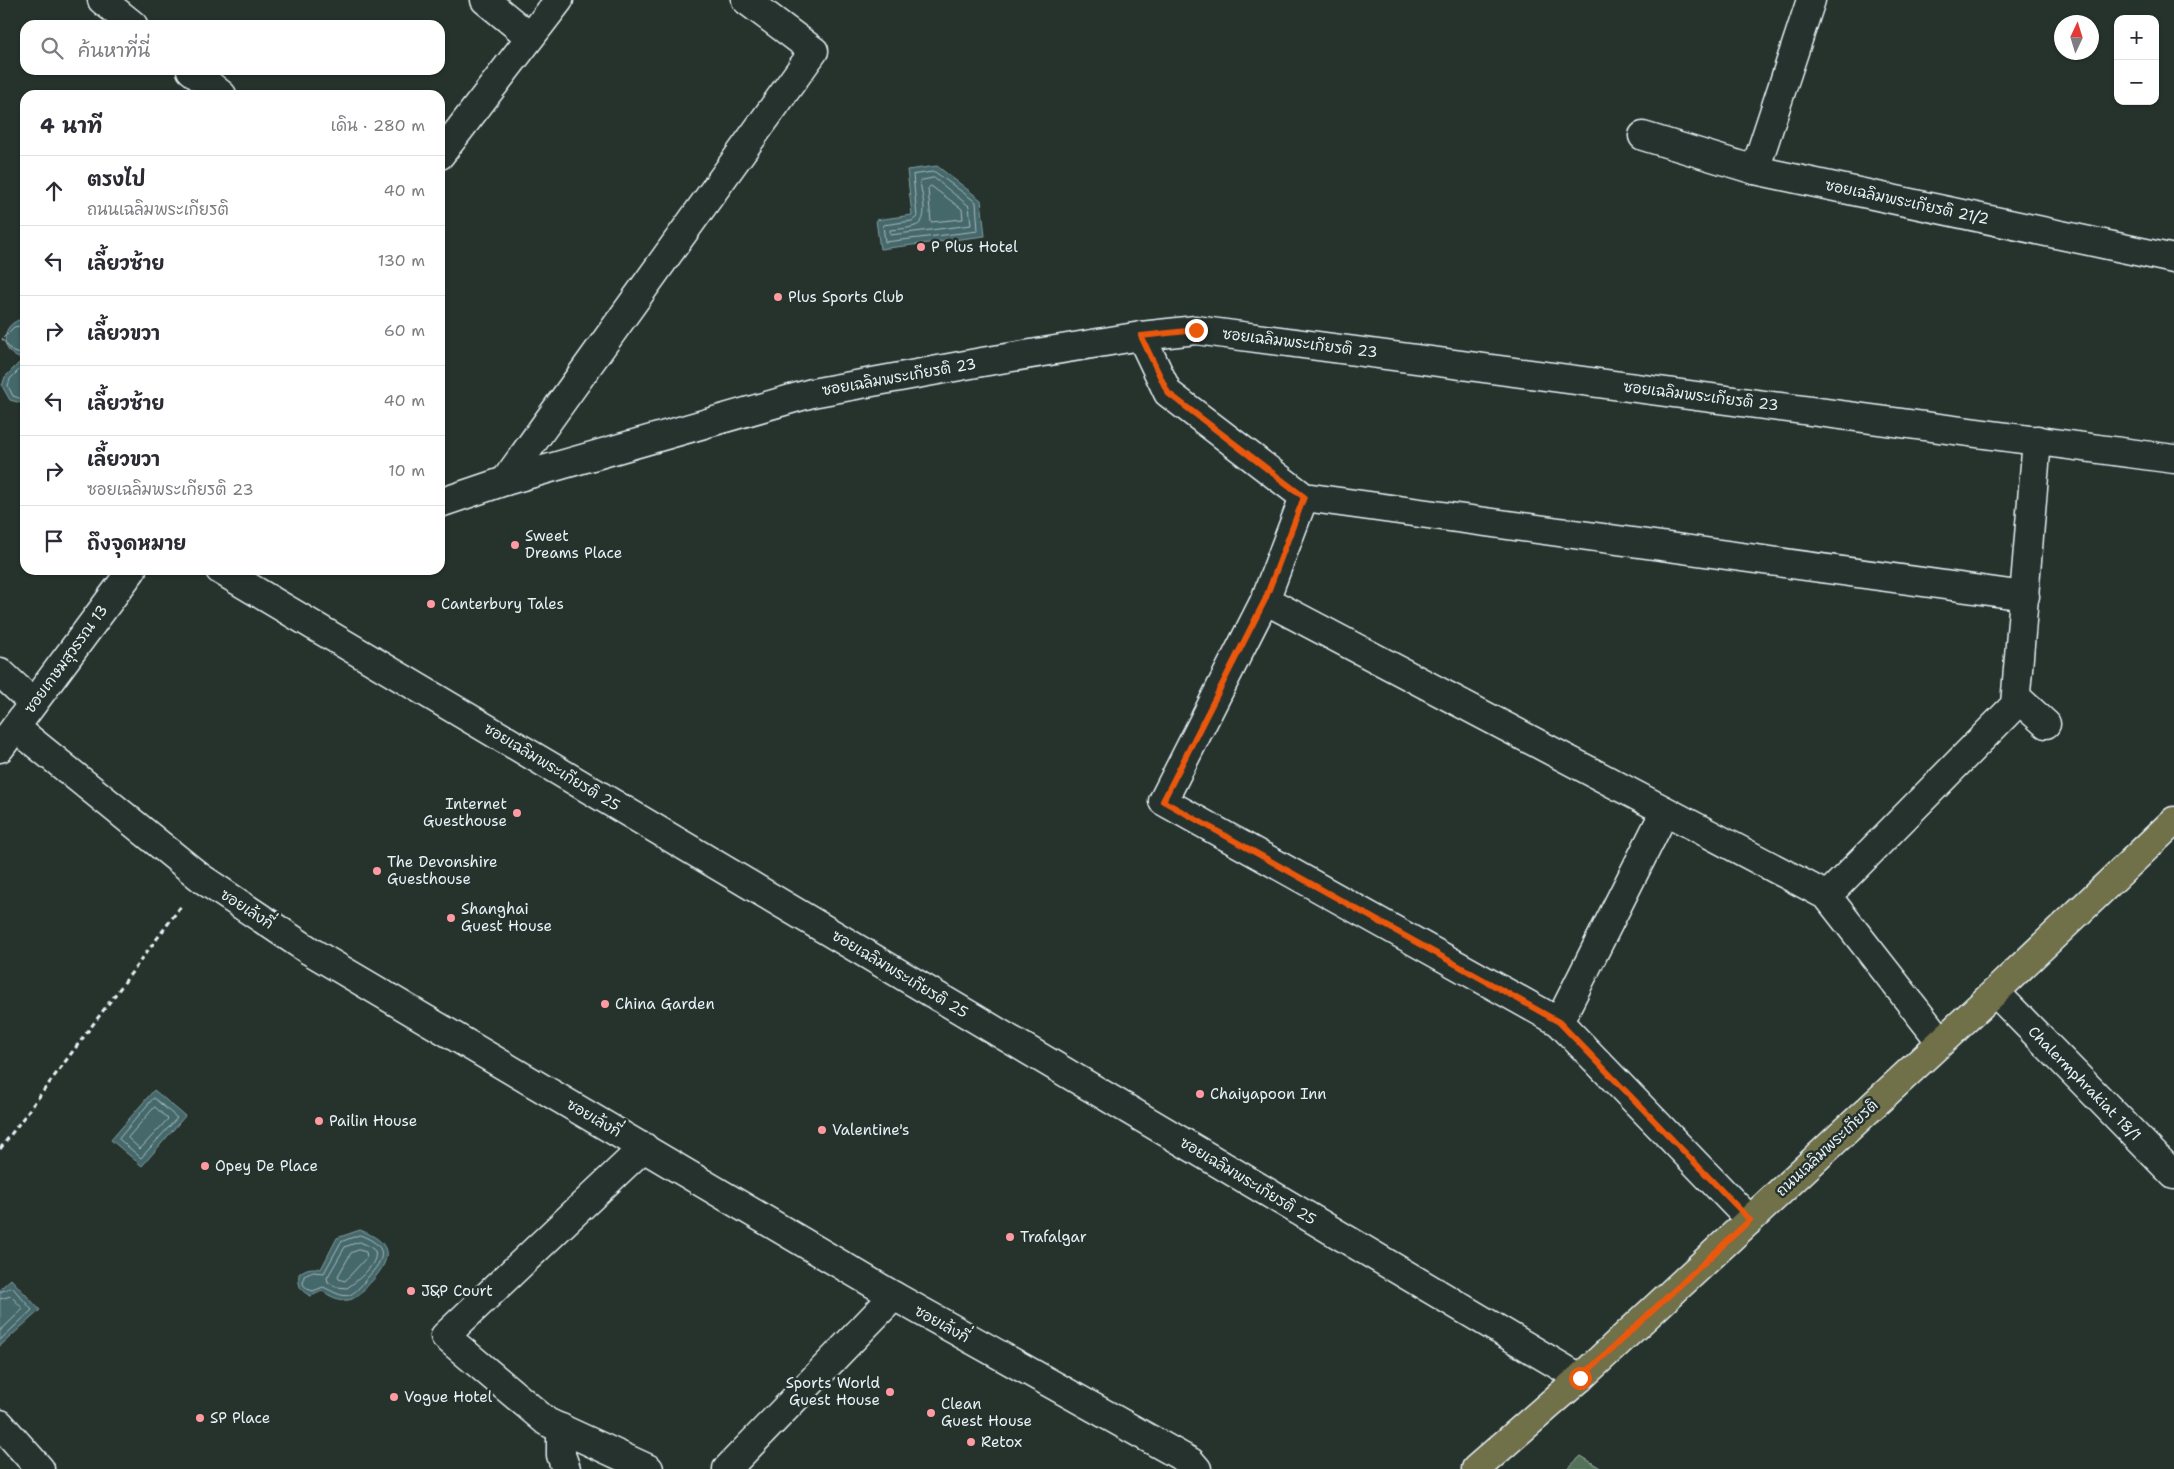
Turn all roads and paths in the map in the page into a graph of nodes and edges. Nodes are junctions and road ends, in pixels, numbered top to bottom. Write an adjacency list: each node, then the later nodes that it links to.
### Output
1 (102, 0): 6 (street)
2 (485, 0): 7 (street)
3 (559, 0): 7 (street)
4 (746, 0): 17 (street)
5 (1811, 0): 12 (street)
6 (127, 20)
7 (530, 37): 11 (street)
8 (196, 75): 9 (street)
9 (216, 90)
10 (1643, 136): 12 (street, ซอยเฉลิมพระเกียรติ 21/2)
11 (445, 148)
12 (1755, 170): 13 (street, ซอยเฉลิมพระเกียรติ 21/2)
13 (2174, 259)
14 (1141, 336): 15 (street, ซอยเฉลิมพระเกียรติ 23); 17 (street, ซอยเฉลิมพระเกียรติ 23); 18 (street)
15 (2037, 440): 16 (street, ซอยเฉลิมพระเกียรติ 23); 22 (street)
16 (2174, 460)
17 (505, 481): 19 (street, ซอยเฉลิมพระเกียรติ 23)
18 (1304, 497): 22 (street); 23 (street)
19 (445, 501)
20 (128, 575): 26 (street, ซอยเกษมสุวรรณ 13)
21 (236, 575): 41 (street, ซอยเฉลิมพระเกียรติ 25)
22 (2025, 596): 25 (street)
23 (1265, 600): 29 (street); 34 (street)
24 (0, 672): 26 (street)
25 (2016, 697): 27 (street); 32 (street)
26 (33, 703): 28 (street, ซอยเกษมสุวรรณ 13)
27 (2046, 724)
28 (8, 738): 31 (street, ซอยเล้งกี่)
29 (1666, 810): 32 (street); 34 (street)
30 (2174, 821): 33 (main road, ถนนเฉลิมพระเกียรติ)
31 (201, 878): 36 (street, ซอยเล้งกี่); 37 (path)
32 (1827, 896): 35 (street)
33 (1995, 992): 35 (main road, ถนนเฉลิมพระเกียรติ); 38 (street, Chalermphrakiat 18/1)
34 (1559, 1022): 39 (street)
35 (1941, 1042): 39 (main road, ถนนเฉลิมพระเกียรติ)
36 (644, 1147): 40 (street, ซอยเล้งกี่); 43 (street)
37 (0, 1149)
38 (2174, 1175)
39 (1750, 1220): 41 (main road, ถนนเฉลิมพระเกียรติ)
40 (894, 1296): 47 (street); 48 (street, ซอยเล้งกี่)
41 (1580, 1378): 49 (main road, ถนนเฉลิมพระเกียรติ)
42 (0, 1424): 44 (street)
43 (561, 1428): 45 (street); 46 (street)
44 (40, 1469)
45 (566, 1469)
46 (649, 1469)
47 (728, 1469)
48 (1197, 1469)
49 (1476, 1469)

